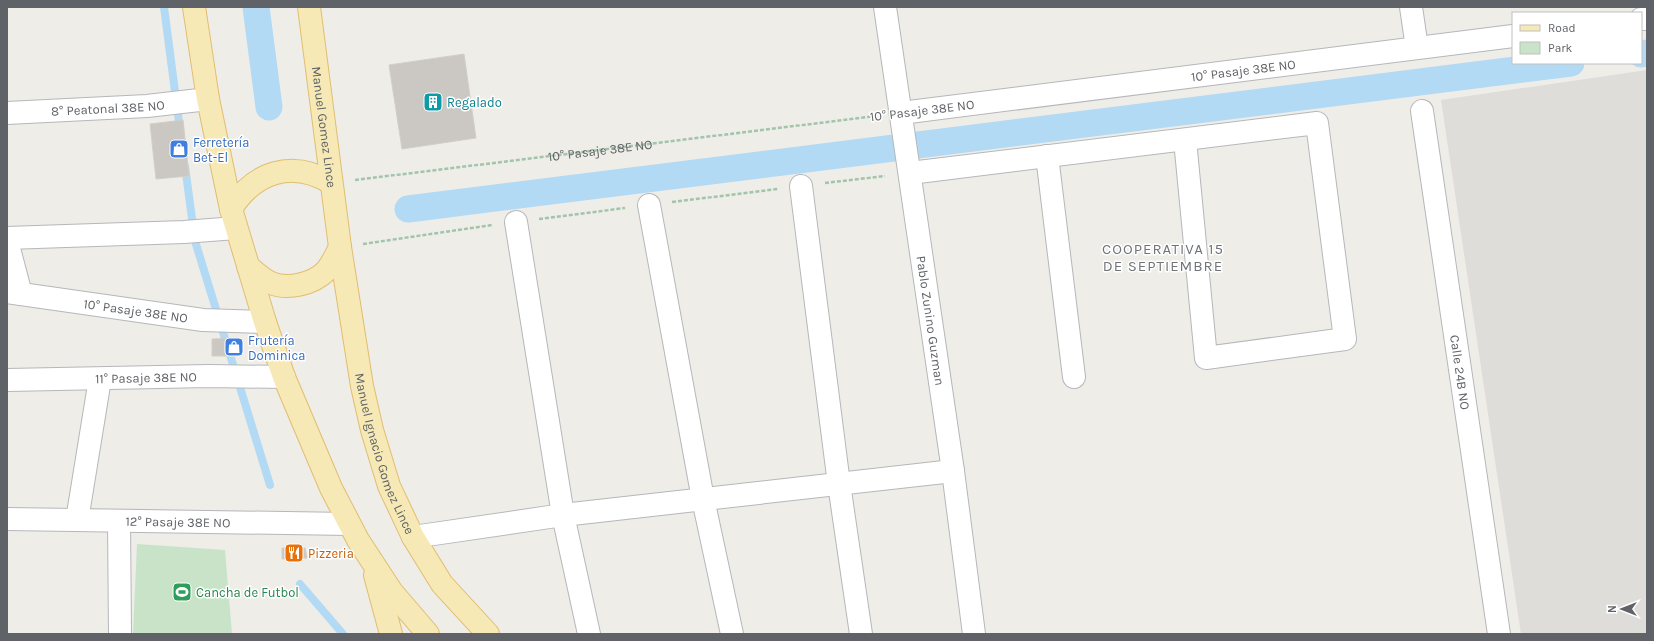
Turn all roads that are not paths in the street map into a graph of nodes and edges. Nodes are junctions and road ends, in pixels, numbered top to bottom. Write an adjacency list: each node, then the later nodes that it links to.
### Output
1 (194, 7): 7 (main road)
2 (309, 7): 14 (main road, Manuel Gomez Lince)
3 (885, 7): 10 (street, Pablo Zunino Guzman)
4 (1411, 7): 6 (street)
5 (1512, 36): 6 (street, 10° Pasaje 38E NO)
6 (1417, 48): 10 (street, 10° Pasaje 38E NO)
7 (208, 99): 9 (street, 8° Peatonal 38E NO); 17 (main road)
8 (1422, 111): 47 (street, Calle 24B NO)
9 (7, 113)
10 (901, 116): 13 (street, Pablo Zunino Guzman)
11 (1185, 140): 11 (street); 12 (street)
12 (1047, 156): 13 (street); 26 (street)
13 (909, 168): 29 (street, Pablo Zunino Guzman)
14 (331, 183): 17 (main road); 21 (main road, Manuel Gomez Lince)
15 (801, 186): 30 (street)
16 (649, 205): 31 (street)
17 (233, 219): 19 (street); 22 (main road)
18 (516, 222): 32 (street)
19 (7, 238)
20 (7, 242): 23 (street)
21 (340, 247): 22 (main road); 37 (main road, Manuel Ignacio Gomez Lince)
22 (248, 266): 24 (main road)
23 (14, 293): 24 (street, 10° Pasaje 38E NO)
24 (265, 322): 25 (main road)
25 (284, 377): 27 (street, 11° Pasaje 38E NO); 36 (main road)
26 (1074, 377)
27 (100, 379): 28 (street, 11° Pasaje 38E NO); 34 (street)
28 (7, 380)
29 (953, 471): 30 (street); 46 (street, Pablo Zunino Guzman)
30 (839, 484): 31 (street); 45 (street)
31 (703, 499): 32 (street); 44 (street)
32 (563, 515): 37 (street); 43 (street)
33 (7, 519): 34 (street, 12° Pasaje 38E NO)
34 (78, 520): 35 (street, 12° Pasaje 38E NO)
35 (118, 521): 36 (street, 12° Pasaje 38E NO); 39 (street)
36 (349, 524): 38 (main road)
37 (413, 537): 42 (main road, Manuel Ignacio Gomez Lince)
38 (371, 561): 40 (main road); 41 (main road)
39 (120, 634)
40 (391, 634)
41 (428, 634)
42 (488, 634)
43 (589, 634)
44 (732, 634)
45 (861, 634)
46 (974, 634)
47 (1499, 634)

